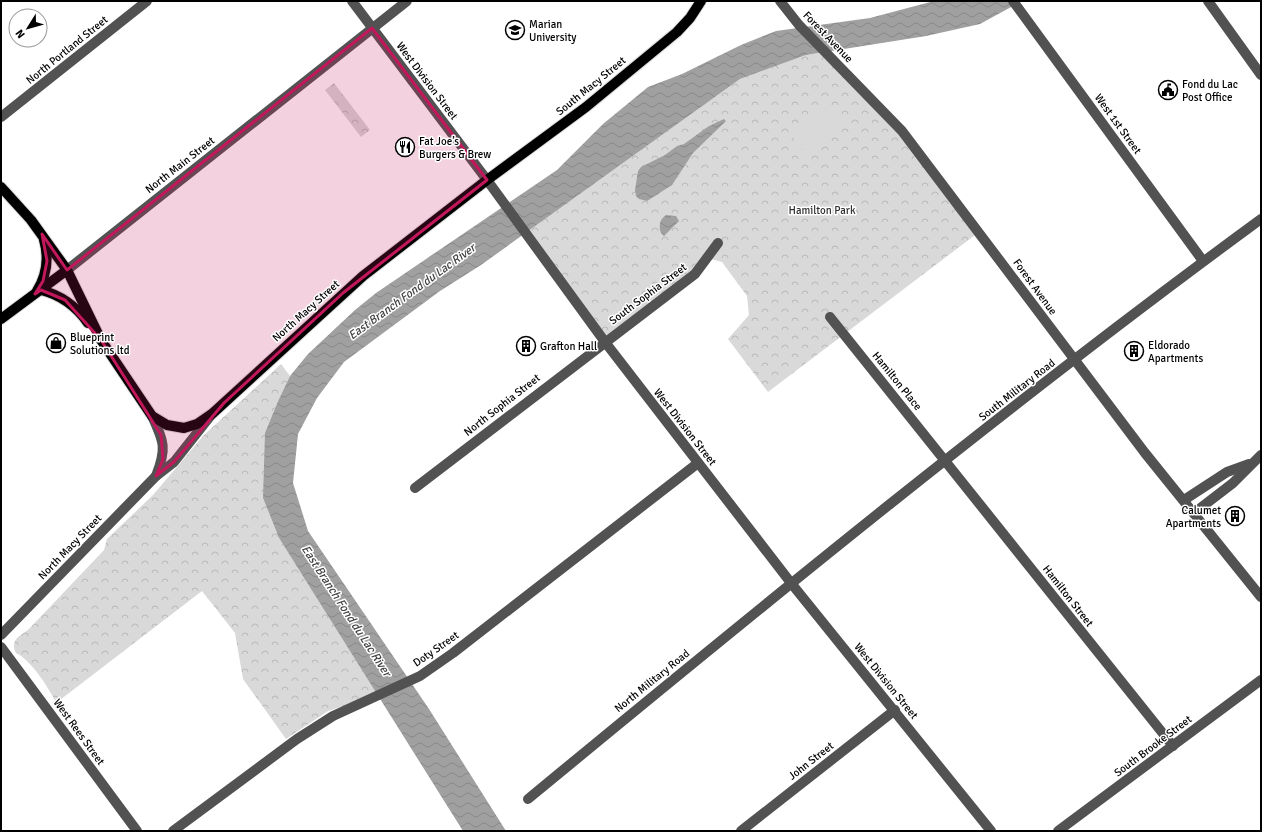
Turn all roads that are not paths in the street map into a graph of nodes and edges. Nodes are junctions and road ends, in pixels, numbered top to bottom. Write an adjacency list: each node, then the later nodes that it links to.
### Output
1 (147, 1): 10 (street, North Portland Street)
2 (352, 1): 8 (street, West Division Street)
3 (407, 1): 8 (street, North Main Street)
4 (701, 1): 11 (main road, South Macy Street)
5 (780, 1): 23 (street, Forest Avenue)
6 (1208, 1): 9 (street)
7 (1015, 4): 16 (street, West 1st Street)
8 (372, 28): 11 (street, West Division Street); 17 (street, North Main Street)
9 (1261, 74)
10 (1, 117)
11 (487, 180): 22 (street, West Division Street); 24 (main road, North Macy Street)
12 (1, 187): 14 (main road)
13 (1261, 219): 16 (street, South Military Road)
14 (42, 234): 17 (main road); 18 (main road)
15 (718, 243): 22 (street, South Sophia Street)
16 (1203, 261): 23 (street, South Military Road)
17 (67, 270): 18 (main road, North Main Street); 21 (main road)
18 (38, 292): 20 (main road, North Main Street); 21 (main road)
19 (830, 317): 27 (street, Hamilton Place)
20 (1, 319)
21 (101, 340): 25 (main road)
22 (605, 342): 29 (street, West Division Street); 31 (street, North Sophia Street)
23 (1074, 361): 27 (street, South Military Road); 32 (street, Forest Avenue)
24 (213, 414): 25 (main road); 30 (street, North Macy Street)
25 (152, 416): 30 (street, North Macy Street)
26 (1261, 456): 28 (street)
27 (946, 461): 34 (street, South Military Road); 40 (street, Hamilton Street)
28 (1252, 462): 32 (street); 33 (street)
29 (698, 463): 34 (street, West Division Street); 43 (street, Doty Street)
30 (156, 476): 36 (street, North Macy Street)
31 (415, 488)
32 (1184, 500): 33 (street, Forest Avenue)
33 (1194, 513): 35 (street, Forest Avenue)
34 (791, 583): 39 (street, West Division Street); 41 (street, North Military Road)
35 (1261, 597)
36 (1, 635)
37 (1, 647): 42 (street, West Rees Street)
38 (1261, 680): 40 (street, South Brooke Street)
39 (895, 710): 44 (street, John Street); 45 (street, West Division Street)
40 (1172, 746): 46 (street, South Brooke Street)
41 (528, 799)
42 (137, 831)
43 (173, 831)
44 (741, 831)
45 (991, 831)
46 (1058, 831)

